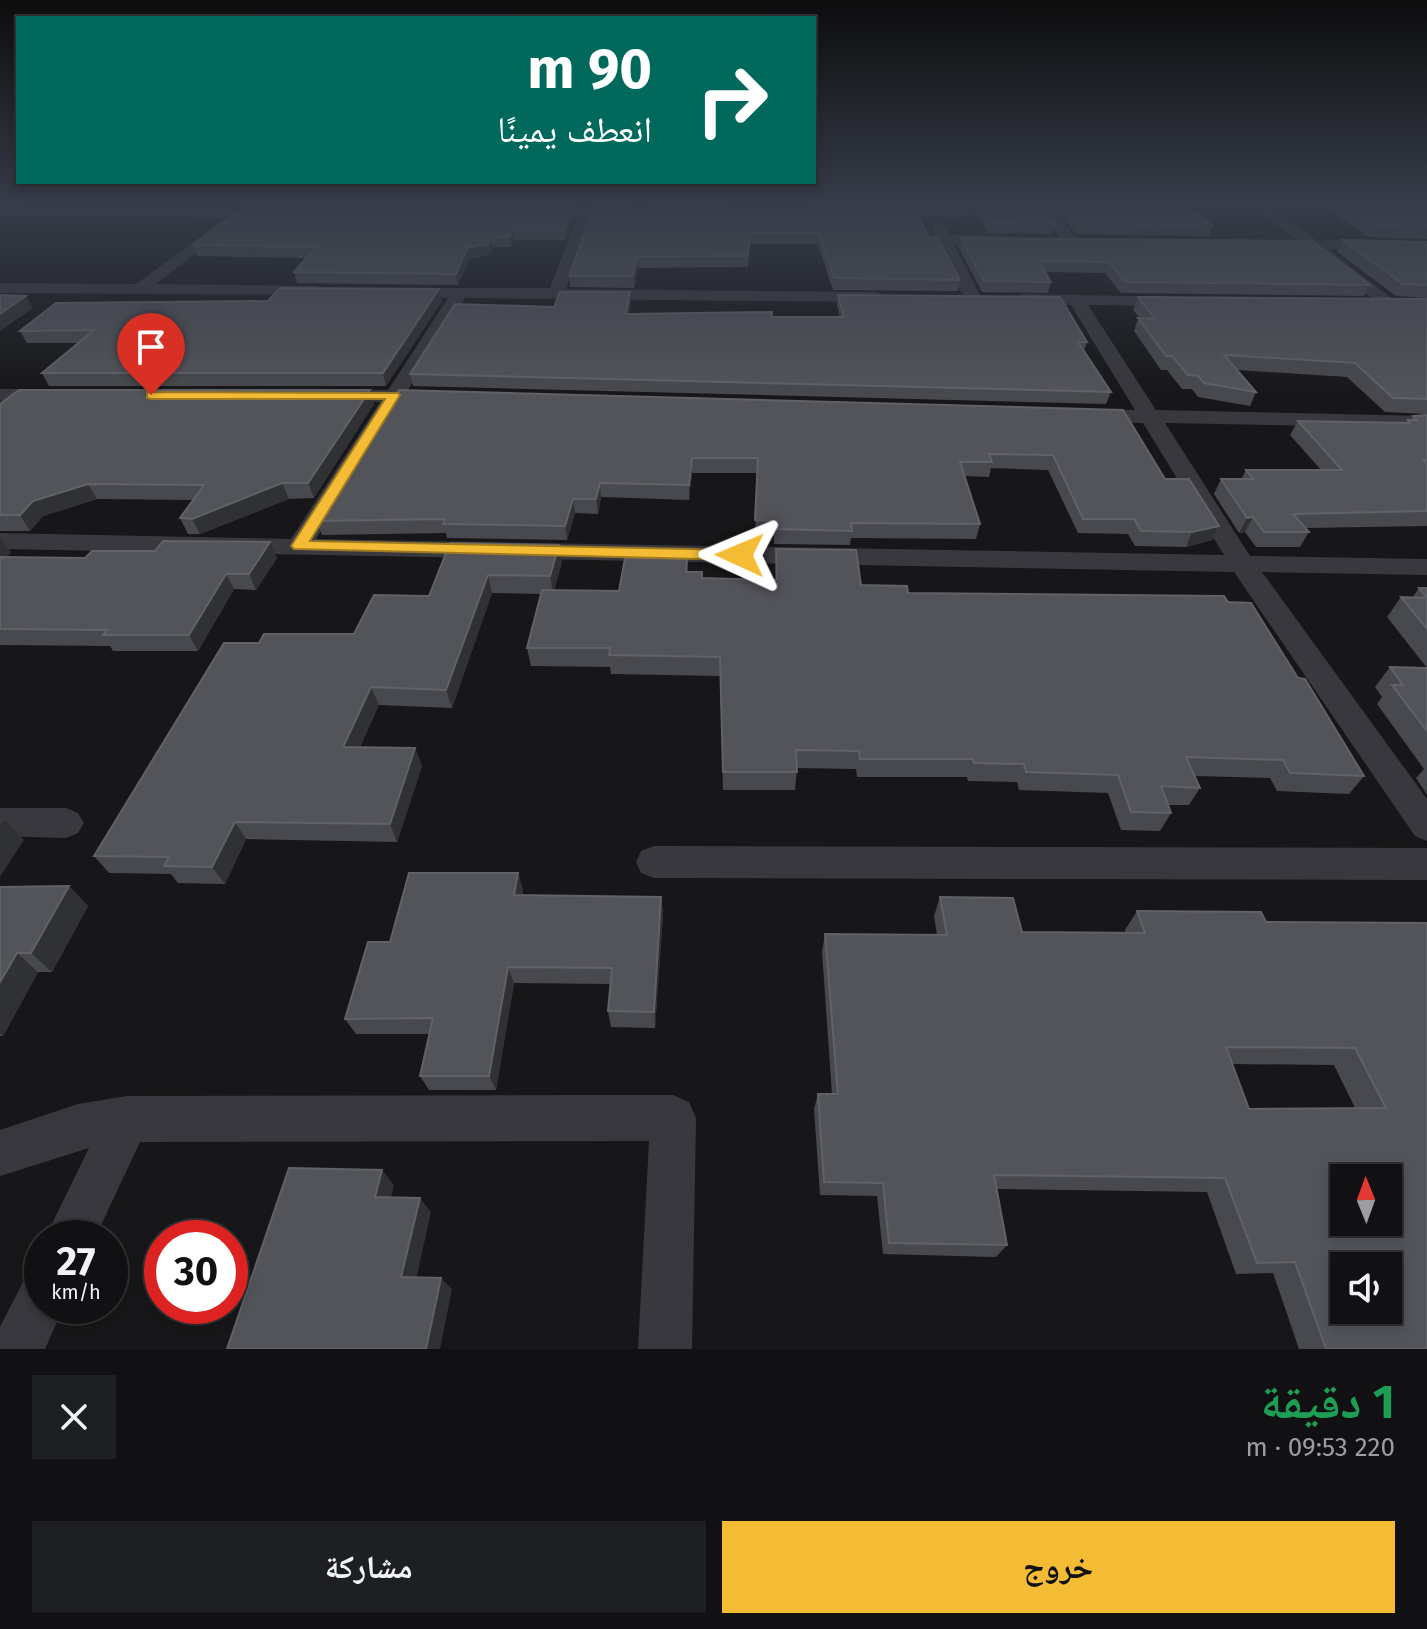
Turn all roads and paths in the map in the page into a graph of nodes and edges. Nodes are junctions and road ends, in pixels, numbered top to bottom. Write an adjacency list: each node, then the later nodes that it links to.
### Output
1 (169, 267): 6 (street)
2 (566, 267): 10 (street)
3 (960, 267): 12 (street)
4 (1341, 267): 15 (street)
5 (0, 288): 6 (street)
6 (140, 289): 7 (street)
7 (331, 291)
8 (379, 292): 9 (street)
9 (459, 293): 10 (street); 20 (street)
10 (556, 294): 11 (street)
11 (895, 297)
12 (1076, 299): 13 (street); 23 (street)
13 (1201, 301)
14 (1358, 304): 15 (street)
15 (1390, 304): 16 (street)
16 (1415, 305)
17 (0, 395): 18 (street)
18 (79, 395)
19 (315, 395): 20 (street)
20 (394, 395): 21 (street); 26 (street)
21 (457, 397)
22 (1056, 414): 23 (street)
23 (1151, 417): 24 (street); 27 (street)
24 (1427, 422)
25 (0, 541): 26 (street)
26 (299, 546): 27 (street)
27 (1243, 565): 28 (street); 31 (street)
28 (1427, 567)
29 (0, 822): 30 (street)
30 (66, 823)
31 (1427, 826)
32 (654, 862): 33 (street)
33 (1427, 864)
34 (127, 1119): 35 (street); 36 (street); 39 (street)
35 (0, 1153)
36 (79, 1220)
37 (29, 1324): 38 (street)
38 (17, 1349)
39 (665, 1349)

